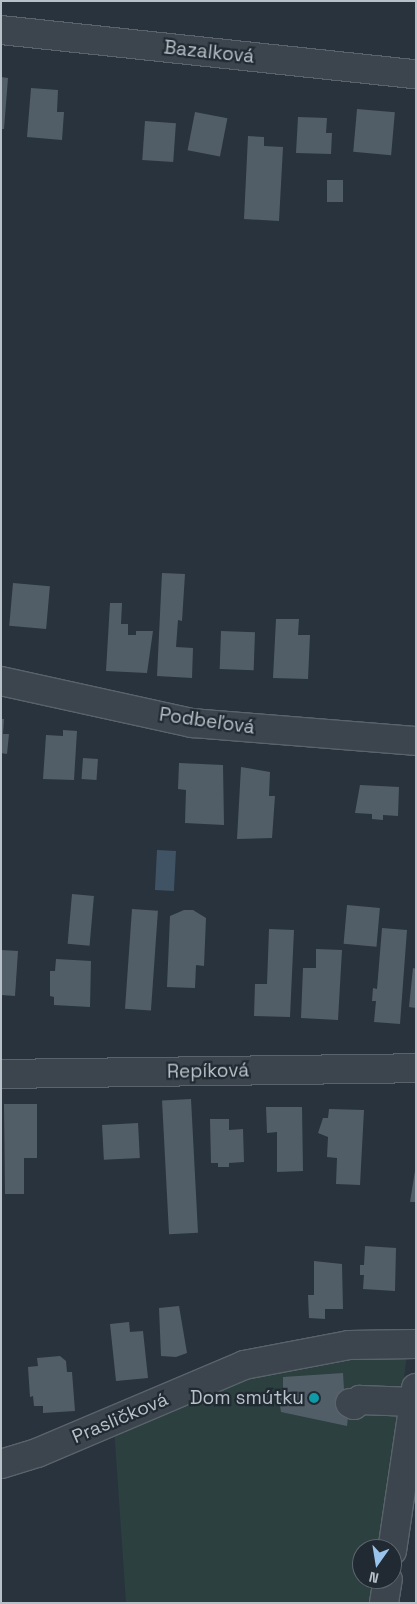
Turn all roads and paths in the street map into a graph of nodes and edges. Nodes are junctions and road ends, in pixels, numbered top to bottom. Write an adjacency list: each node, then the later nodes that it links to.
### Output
1 (1, 30): 2 (street, Bazalková)
2 (416, 74)
3 (1, 680): 4 (street, Podbeľová)
4 (416, 741)
5 (416, 1068): 6 (street, Repíková)
6 (1, 1074)
7 (416, 1344): 10 (street, Prasličková)
8 (415, 1395): 9 (street); 11 (street)
9 (350, 1403)
10 (1, 1464)
11 (394, 1539)
12 (386, 1589): 13 (street)
13 (384, 1603)

